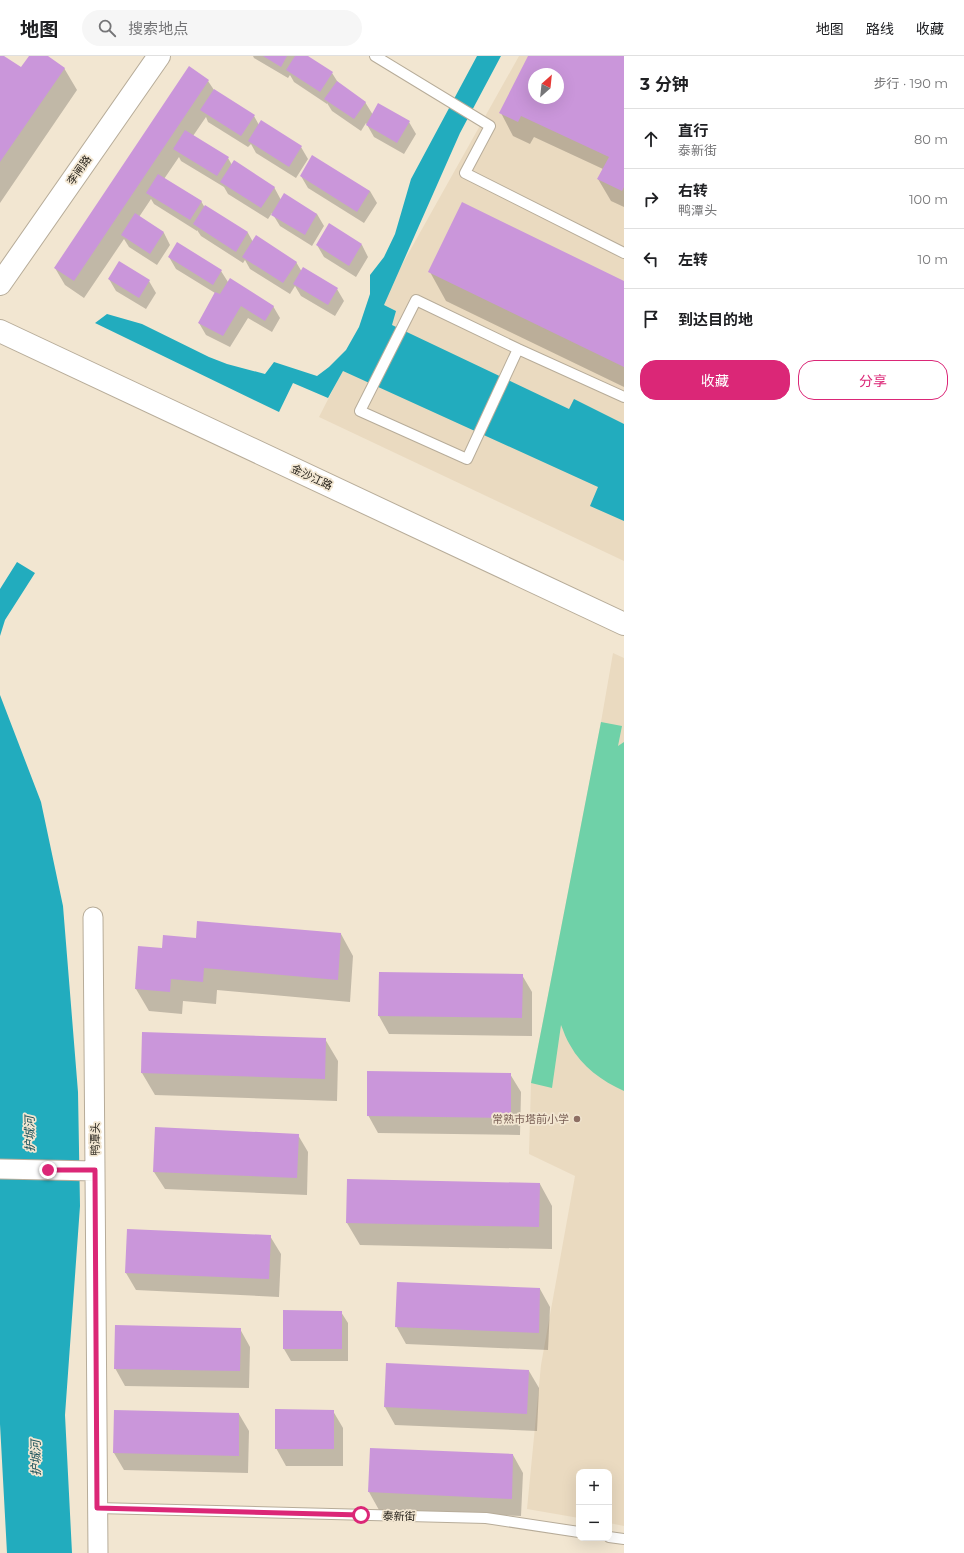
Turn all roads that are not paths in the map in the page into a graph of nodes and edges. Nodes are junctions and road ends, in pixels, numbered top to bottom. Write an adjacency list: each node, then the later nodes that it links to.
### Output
1 (159, 56): 4 (street, 李闸路)
2 (375, 56): 3 (lane)
3 (624, 254)
4 (0, 284)
5 (0, 330): 8 (street, 金沙江路)
6 (518, 349): 6 (lane); 7 (lane)
7 (624, 397)
8 (624, 624)
9 (93, 917): 11 (street, 鸭潭头)
10 (0, 1169): 11 (street)
11 (95, 1170): 12 (street, 鸭潭头)
12 (97, 1508): 13 (lane, 泰新街); 16 (street, 鸭潭头)
13 (576, 1532)
14 (612, 1537): 15 (lane)
15 (624, 1539)
16 (98, 1553)

